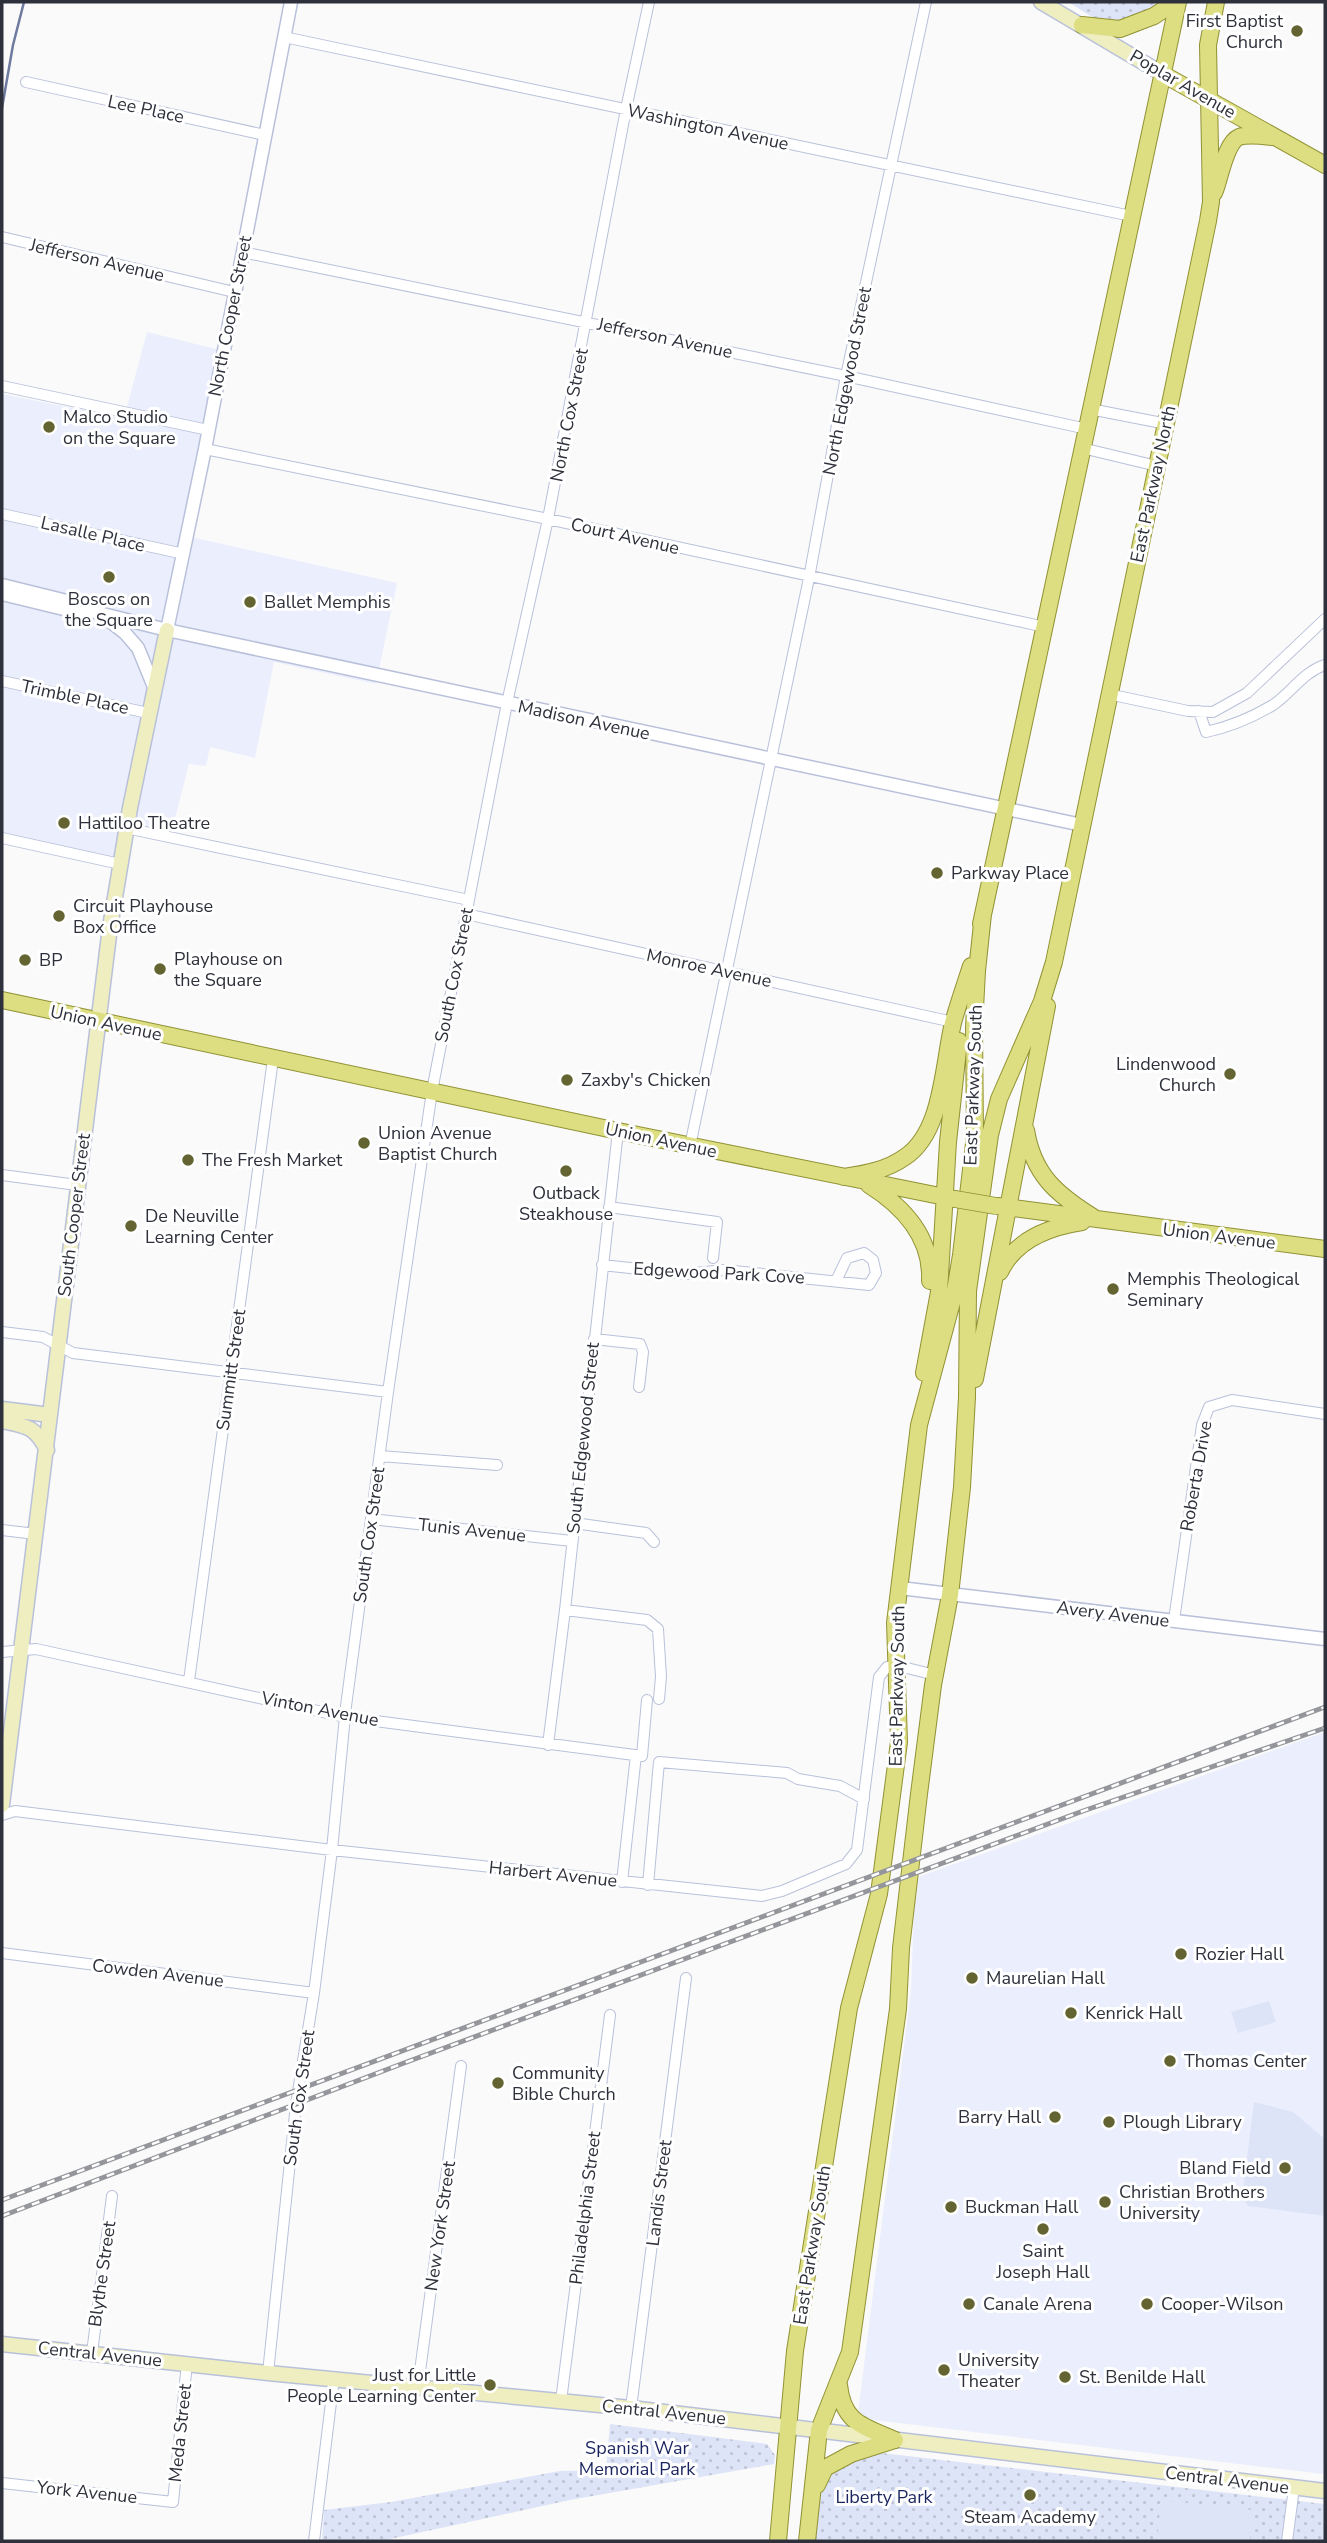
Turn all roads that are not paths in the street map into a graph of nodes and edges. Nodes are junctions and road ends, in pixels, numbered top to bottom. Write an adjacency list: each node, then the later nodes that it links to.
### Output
1 (291, 2): 8 (street, North Cooper Street)
2 (649, 2): 12 (street, North Cox Street)
3 (926, 2): 15 (street, North Edgewood Street)
4 (1041, 2): 7 (main road, Poplar Avenue)
5 (1176, 2): 7 (main road); 9 (main road)
6 (1216, 2): 11 (main road, East Parkway North)
7 (1082, 25): 9 (main road, Poplar Avenue)
8 (284, 37): 12 (street, Washington Avenue); 13 (street, North Cooper Street)
9 (1161, 73): 11 (main road, Poplar Avenue); 18 (main road)
10 (26, 82): 13 (street, Lee Place)
11 (1209, 100): 14 (main road, Poplar Avenue); 17 (main road, East Parkway North)
12 (626, 110): 15 (street, Washington Avenue); 22 (street, North Cox Street)
13 (265, 135): 20 (street, North Cooper Street)
14 (1274, 136): 16 (main road, Poplar Avenue); 17 (main road)
15 (891, 165): 18 (street, Washington Avenue); 23 (street, North Edgewood Street)
16 (1325, 165)
17 (1211, 202): 26 (main road, East Parkway North)
18 (1131, 216): 25 (main road)
19 (2, 237): 21 (street, Jefferson Avenue)
20 (242, 251): 21 (street, North Cooper Street); 22 (street, Jefferson Avenue)
21 (234, 292): 28 (street, North Cooper Street)
22 (587, 322): 23 (street, Jefferson Avenue); 33 (street, North Cox Street)
23 (846, 376): 27 (street, Jefferson Avenue); 35 (street, North Edgewood Street)
24 (2, 386): 28 (street)
25 (1090, 409): 26 (street); 27 (main road)
26 (1167, 424): 31 (main road, East Parkway North)
27 (1087, 429): 29 (main road)
28 (208, 430): 30 (street, North Cooper Street)
29 (1083, 448): 31 (street); 40 (main road)
30 (205, 449): 33 (street, Court Avenue); 34 (street, North Cooper Street)
31 (1157, 466): 45 (main road, East Parkway North)
32 (2, 514): 34 (street, Lasalle Place)
33 (548, 519): 35 (street, Court Avenue); 46 (street, North Cox Street)
34 (184, 554): 41 (street, North Cooper Street)
35 (809, 578): 40 (street, Court Avenue); 49 (street, North Edgewood Street)
36 (2, 585): 38 (street, Madison Avenue)
37 (2, 594): 38 (street, Madison Avenue)
38 (92, 611): 41 (street, Madison Avenue); 44 (street)
39 (1325, 618): 47 (street)
40 (1045, 627): 50 (main road)
41 (167, 630): 44 (main road, South Cooper Street); 46 (street, Madison Avenue)
42 (1325, 665): 47 (street)
43 (2, 681): 48 (street, Trimble Place)
44 (154, 687): 48 (main road, South Cooper Street)
45 (1108, 694): 47 (street); 51 (main road, East Parkway North)
46 (508, 703): 49 (street, Madison Avenue); 55 (street, South Cox Street)
47 (1199, 711)
48 (148, 713): 52 (main road, South Cooper Street)
49 (771, 760): 50 (street, Madison Avenue); 60 (street)
50 (1006, 809): 51 (street, Madison Avenue); 57 (main road)
51 (1082, 825): 58 (main road, East Parkway North)
52 (126, 828): 54 (main road, South Cooper Street); 55 (street)
53 (2, 838): 54 (street)
54 (120, 864): 62 (main road, South Cooper Street)
55 (469, 900): 56 (street, South Cox Street)
56 (466, 914): 60 (street, Monroe Avenue); 65 (street, South Cox Street)
57 (984, 914): 59 (main road); 92 (main road, East Parkway South)
58 (1054, 962): 66 (main road); 93 (main road, East Parkway South)
59 (971, 964): 63 (main road); 72 (main road)
60 (727, 973): 63 (street, Monroe Avenue); 68 (street)
61 (2, 1000): 62 (main road, Union Avenue)
62 (97, 1021): 64 (main road, Union Avenue); 71 (main road, South Cooper Street)
63 (953, 1023): 70 (main road)
64 (273, 1059): 65 (main road, Union Avenue); 85 (street, Summitt Street)
65 (432, 1091): 67 (main road, Union Avenue); 87 (street, South Cox Street)
66 (1025, 1121): 74 (main road); 75 (main road)
67 (618, 1131): 68 (main road, Union Avenue); 73 (street, South Edgewood Street)
68 (690, 1146): 70 (main road, Union Avenue)
69 (2, 1175): 71 (street)
70 (852, 1179): 72 (main road, Union Avenue); 84 (main road)
71 (77, 1185): 83 (main road, South Cooper Street)
72 (949, 1198): 74 (main road, Union Avenue, bridge); 84 (main road)
73 (609, 1207): 77 (street); 78 (street, South Edgewood Street)
74 (1002, 1207): 75 (main road, Union Avenue); 80 (main road)
75 (1098, 1220): 76 (main road, Union Avenue); 80 (main road)
76 (1325, 1249)
77 (713, 1258)
78 (603, 1265): 79 (street, Edgewood Park Cove); 82 (street, South Edgewood Street)
79 (836, 1281)
80 (993, 1284): 93 (main road)
81 (2, 1332): 83 (street)
82 (594, 1339): 86 (street); 98 (street, South Edgewood Street)
83 (58, 1345): 85 (street); 90 (main road, South Cooper Street)
84 (926, 1354): 92 (main road)
85 (231, 1373): 87 (street); 112 (street, Summitt Street)
86 (639, 1387)
87 (388, 1392): 95 (street, South Cox Street)
88 (2, 1409): 90 (main road)
89 (1325, 1414): 106 (street, Roberta Drive)
90 (50, 1415): 94 (main road, South Cooper Street)
91 (2, 1420): 94 (main road)
92 (919, 1424): 103 (main road, East Parkway South)
93 (965, 1430): 104 (main road, East Parkway South)
94 (47, 1450): 100 (main road, South Cooper Street)
95 (380, 1456): 96 (street); 97 (street, South Cox Street)
96 (497, 1465)
97 (371, 1519): 101 (street, Tunis Avenue); 115 (street, South Cox Street)
98 (575, 1523): 101 (street, South Edgewood Street); 102 (street)
99 (2, 1530): 100 (street)
100 (36, 1534): 108 (main road, South Cooper Street)
101 (572, 1541): 105 (street, South Edgewood Street)
102 (653, 1542)
103 (900, 1588): 104 (street, Avery Avenue); 110 (main road, East Parkway South)
104 (950, 1595): 106 (street, Avery Avenue); 111 (main road, East Parkway South)
105 (565, 1610): 113 (street); 116 (street, South Edgewood Street)
106 (1174, 1620): 107 (street, Avery Avenue)
107 (1325, 1639)
108 (21, 1651): 109 (street, Vinton Avenue); 112 (street, Vinton Avenue); 119 (main road, South Cooper Street)
109 (2, 1652)
110 (895, 1665): 111 (street); 118 (street, Harbert Avenue); 139 (main road, East Parkway South)
111 (935, 1675): 135 (main road, East Parkway South)
112 (189, 1681): 115 (street, Vinton Avenue)
113 (659, 1699)
114 (648, 1700): 117 (street)
115 (345, 1717): 116 (street, Vinton Avenue); 121 (street, South Cox Street)
116 (548, 1745): 117 (street, Vinton Avenue)
117 (639, 1755): 122 (street)
118 (864, 1799): 123 (street, Harbert Avenue); 123 (street)
119 (2, 1805)
120 (2, 1815): 121 (street, Harbert Avenue)
121 (332, 1850): 122 (street, Harbert Avenue); 126 (street, South Cox Street)
122 (622, 1882): 123 (street, Harbert Avenue)
123 (648, 1885)
124 (2, 1953): 126 (street, Cowden Avenue)
125 (686, 1978): 138 (street, Landis Street)
126 (314, 1993): 133 (street, South Cox Street)
127 (610, 2015): 137 (street, Philadelphia Street)
128 (461, 2066): 136 (street, New York Street)
129 (112, 2196): 131 (street, Blythe Street)
130 (2, 2344): 131 (main road, Central Avenue)
131 (92, 2353): 132 (main road, Central Avenue)
132 (187, 2363): 133 (main road, Central Avenue); 146 (street, Meda Street)
133 (268, 2372): 134 (main road, Central Avenue)
134 (334, 2378): 136 (main road, Central Avenue); 147 (street)
135 (839, 2381): 140 (main road, East Parkway South); 141 (main road)
136 (418, 2386): 137 (main road, Central Avenue)
137 (561, 2401): 138 (main road, Central Avenue)
138 (631, 2408): 139 (main road, Central Avenue)
139 (787, 2426): 140 (main road, Central Avenue); 148 (main road, East Parkway South)
140 (819, 2430): 141 (main road, Central Avenue); 145 (main road, East Parkway South)
141 (895, 2440): 143 (main road, Central Avenue); 145 (main road)
142 (2, 2483): 146 (street, York Avenue)
143 (1293, 2488): 144 (main road, Central Avenue); 150 (street)
144 (1325, 2491)
145 (812, 2497): 149 (main road, East Parkway South)
146 (173, 2502)
147 (314, 2541)
148 (778, 2541)
149 (807, 2541)
150 (1287, 2541)

